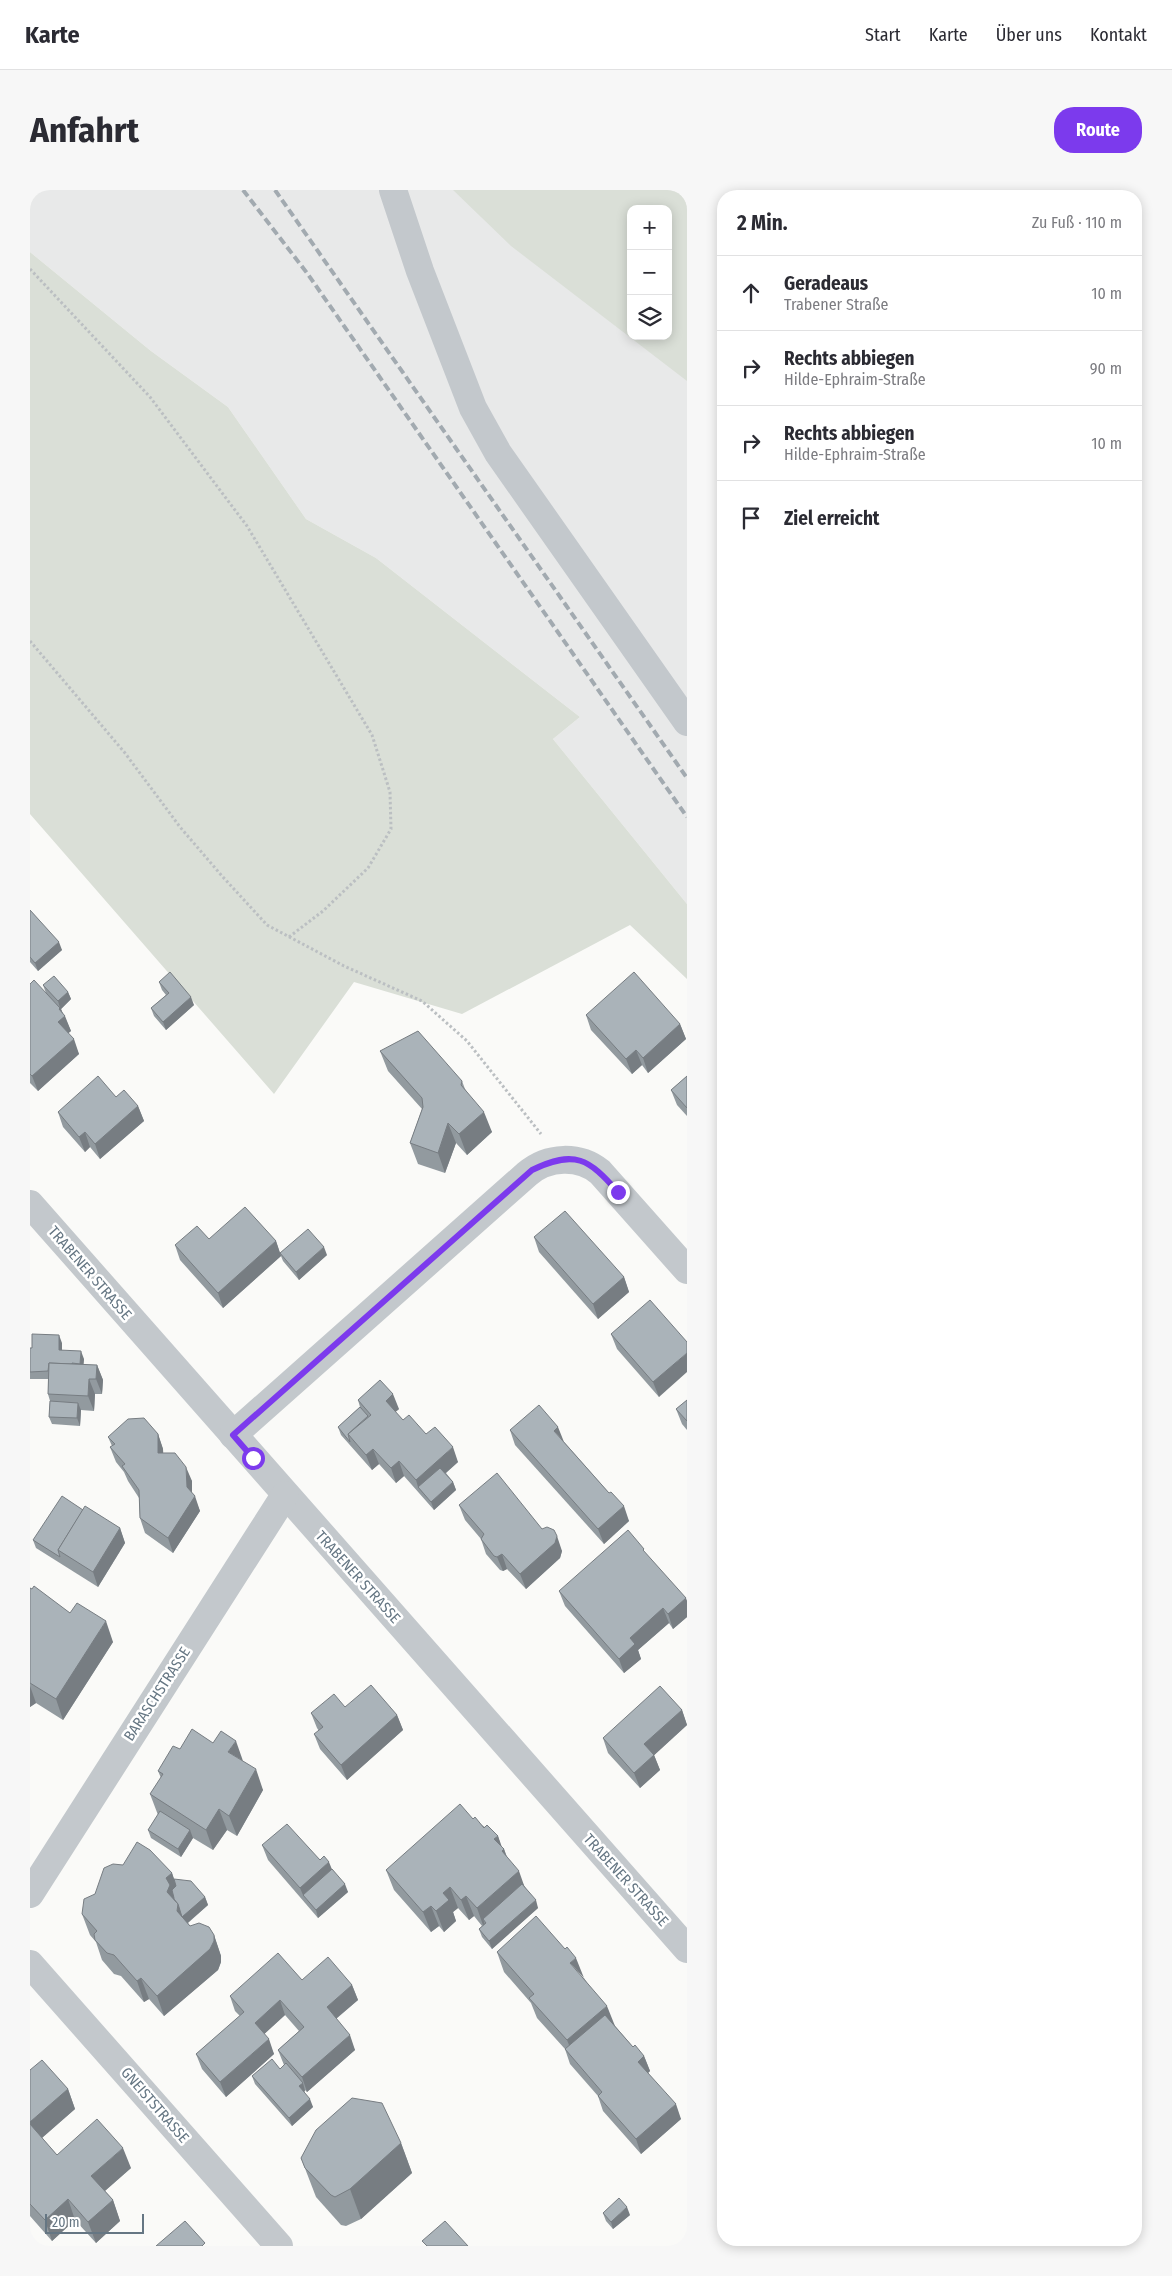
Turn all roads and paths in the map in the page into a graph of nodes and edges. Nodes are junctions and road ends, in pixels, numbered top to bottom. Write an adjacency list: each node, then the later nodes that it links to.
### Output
1 (392, 190): 4 (street)
2 (30, 269): 5 (path)
3 (30, 641): 5 (path)
4 (687, 722)
5 (289, 937): 6 (path)
6 (541, 1133)
7 (30, 1204): 9 (street, TRABENER STRASSE)
8 (687, 1270): 9 (street)
9 (233, 1435): 10 (street, TRABENER STRASSE)
10 (285, 1495): 11 (street, BARASCHSTRASSE); 12 (street, TRABENER STRASSE)
11 (30, 1894)
12 (687, 1948)
13 (30, 1964): 14 (street, GNEISTSTRASSE)
14 (279, 2246)

